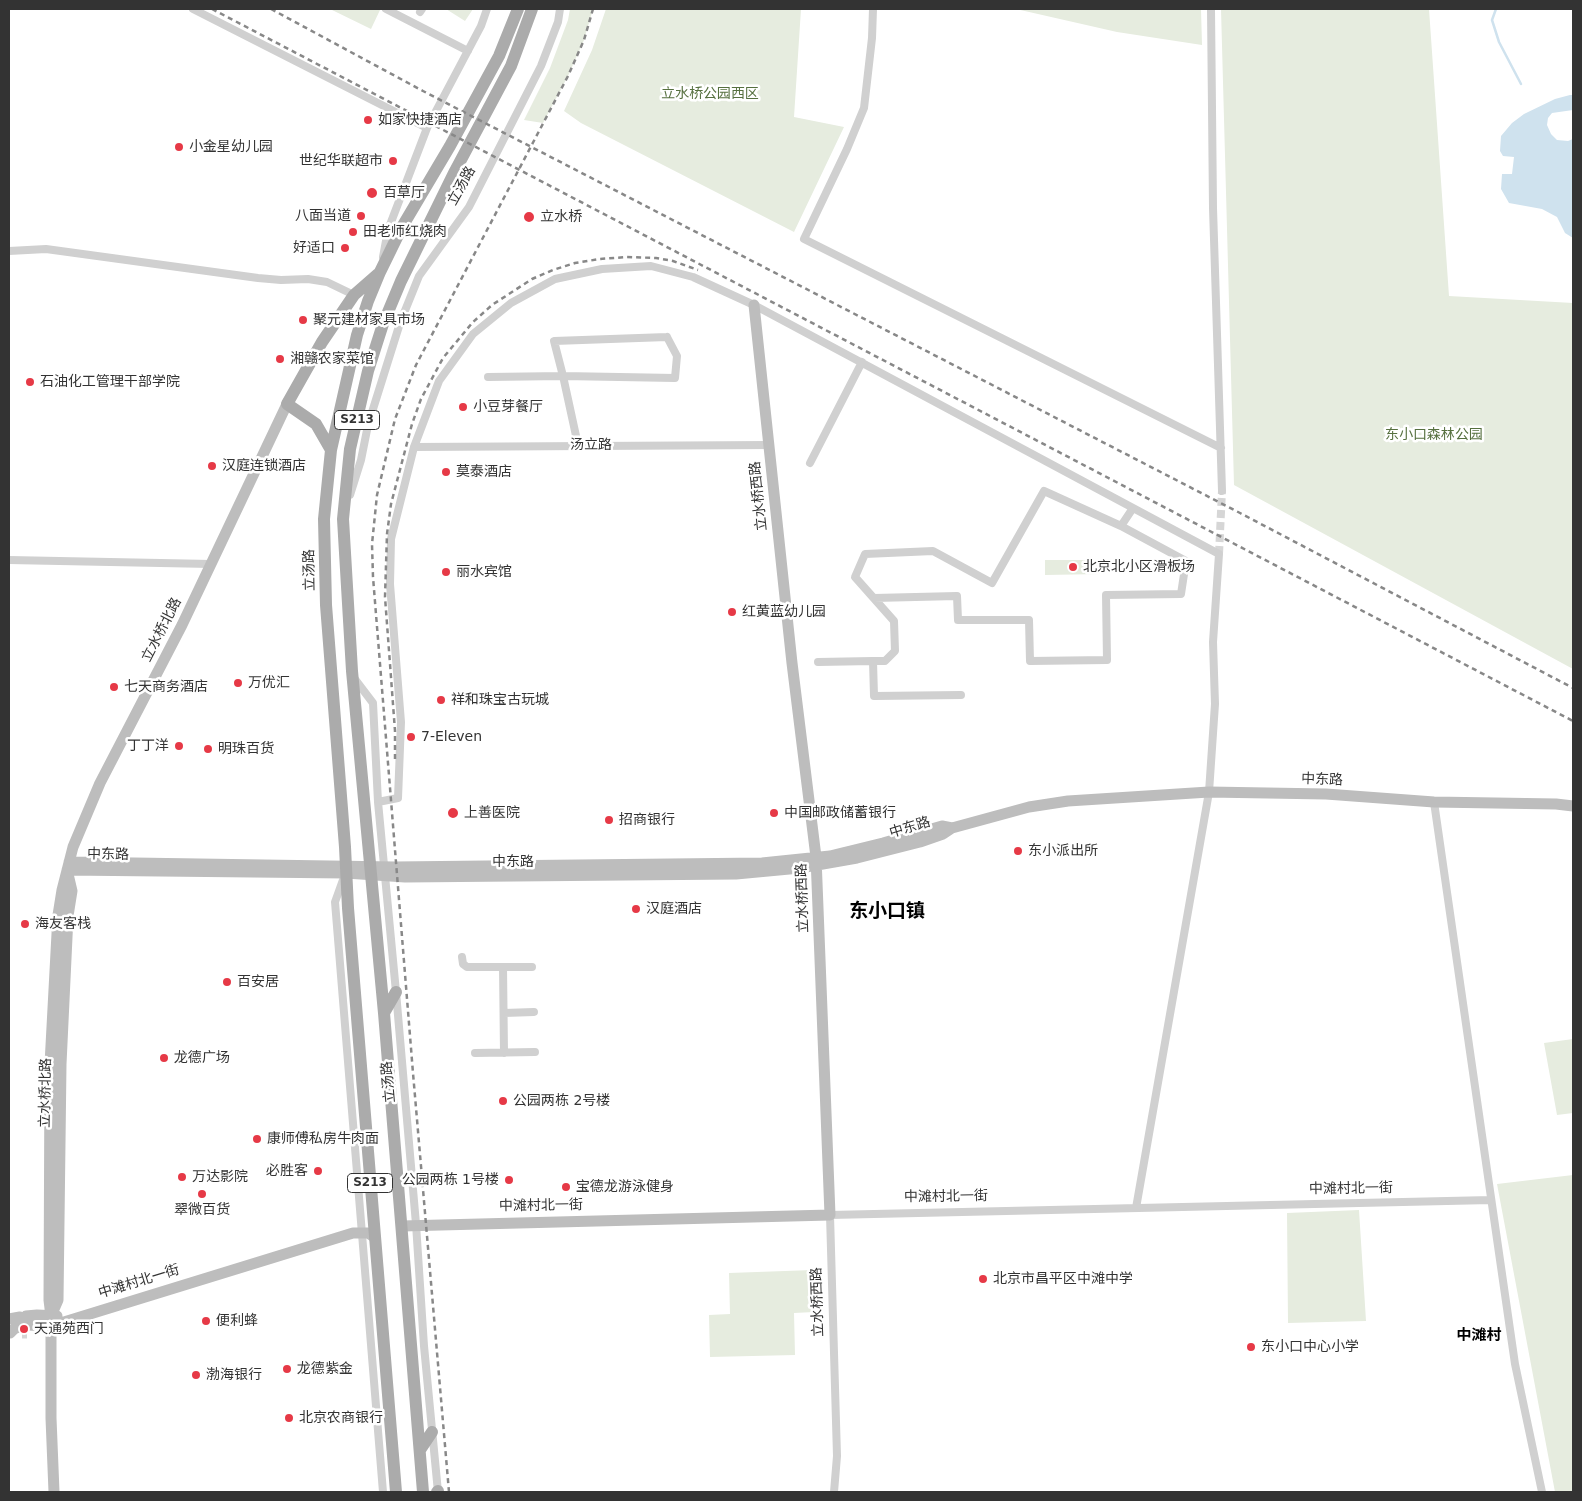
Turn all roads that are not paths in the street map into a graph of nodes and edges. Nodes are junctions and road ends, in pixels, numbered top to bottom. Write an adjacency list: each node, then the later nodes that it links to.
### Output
1 (193, 9): 10 (street)
2 (386, 9): 9 (street)
3 (487, 9): 9 (street, 立汤路 / S213)
4 (518, 9): 12 (main road, 立汤路 / S213)
5 (532, 9): 27 (main road, 立汤路 / S213)
6 (560, 9): 27 (street, 立汤路 / S213)
7 (873, 9): 22 (street)
8 (1211, 9): 22 (street)
9 (468, 51): 10 (street, 立汤路 / S213)
10 (427, 128): 12 (street, 立汤路 / S213)
11 (9, 251): 13 (street)
12 (380, 272): 13 (main road); 23 (main road, 立汤路 / S213)
13 (354, 295): 18 (main road)
14 (754, 305): 15 (street); 20 (street, 立水桥西路); 21 (street)
15 (862, 362): 24 (street); 26 (street)
16 (563, 376): 16 (street); 17 (street); 19 (street)
17 (488, 377)
18 (287, 404): 23 (main road); 30 (street, 立水桥北路)
19 (578, 445): 20 (street, 汤立路); 21 (street, 汤立路)
20 (769, 445): 40 (street, 立水桥西路)
21 (414, 447): 37 (street)
22 (1221, 448): 25 (street)
23 (331, 450): 42 (main road, 立汤路 / S213)
24 (810, 463)
25 (1222, 491)
26 (1133, 508): 28 (street); 36 (street)
27 (343, 519): 34 (main road, 立汤路 / S213)
28 (1121, 526): 31 (street); 31 (street)
29 (9, 560): 30 (street)
30 (211, 564): 41 (street, 立水桥北路)
31 (874, 598): 32 (street)
32 (873, 661): 33 (street); 35 (street)
33 (818, 662)
34 (353, 676): 37 (street, 立汤路 / S213); 43 (main road, 立汤路 / S213)
35 (961, 694)
36 (1209, 792): 38 (street, 中东路); 40 (street, 中东路); 56 (street)
37 (378, 802): 44 (street, 立汤路 / S213)
38 (1434, 802): 39 (street, 中东路); 55 (street)
39 (1573, 806)
40 (816, 862): 44 (street, 中东路); 57 (street, 立水桥西路)
41 (68, 866): 42 (street, 中东路); 61 (street, 立水桥北路)
42 (346, 869): 43 (street, 中东路); 60 (main road, 立汤路 / S213)
43 (371, 871): 44 (street, 中东路); 50 (main road, 立汤路 / S213)
44 (385, 872): 48 (street, 立汤路 / S213)
45 (462, 957): 46 (street)
46 (503, 967): 47 (street); 51 (street)
47 (532, 967)
48 (396, 992): 50 (main road); 58 (street, 立汤路 / S213)
49 (534, 1012): 51 (street)
50 (384, 1013): 59 (main road, 立汤路 / S213)
51 (504, 1013): 52 (street)
52 (504, 1052): 53 (street); 54 (street)
53 (535, 1052)
54 (475, 1053)
55 (1491, 1200): 56 (street, 中滩村北一街); 73 (street)
56 (1136, 1208): 57 (street, 中滩村北一街)
57 (830, 1215): 58 (street, 中滩村北一街); 72 (street, 立水桥西路)
58 (416, 1224): 59 (street, 中滩村北一街); 64 (street, 立汤路 / S213)
59 (402, 1226): 64 (main road, 立汤路 / S213)
60 (365, 1227): 61 (street, 中滩村北一街); 68 (street, 立汤路 / S213); 69 (main road, 立汤路 / S213)
61 (51, 1321): 62 (street, 中滩村北一街); 62 (street); 67 (street, 立水桥北路)
62 (22, 1324): 63 (street, 中滩村北一街)
63 (9, 1333)
64 (418, 1346): 65 (street, 立汤路 / S213); 66 (main road, 立汤路 / S213)
65 (432, 1432): 66 (main road); 71 (street, 立汤路 / S213)
66 (420, 1450): 70 (main road, 立汤路 / S213)
67 (54, 1492)
68 (383, 1492)
69 (396, 1492)
70 (423, 1492)
71 (438, 1492)
72 (834, 1492)
73 (1542, 1492)

